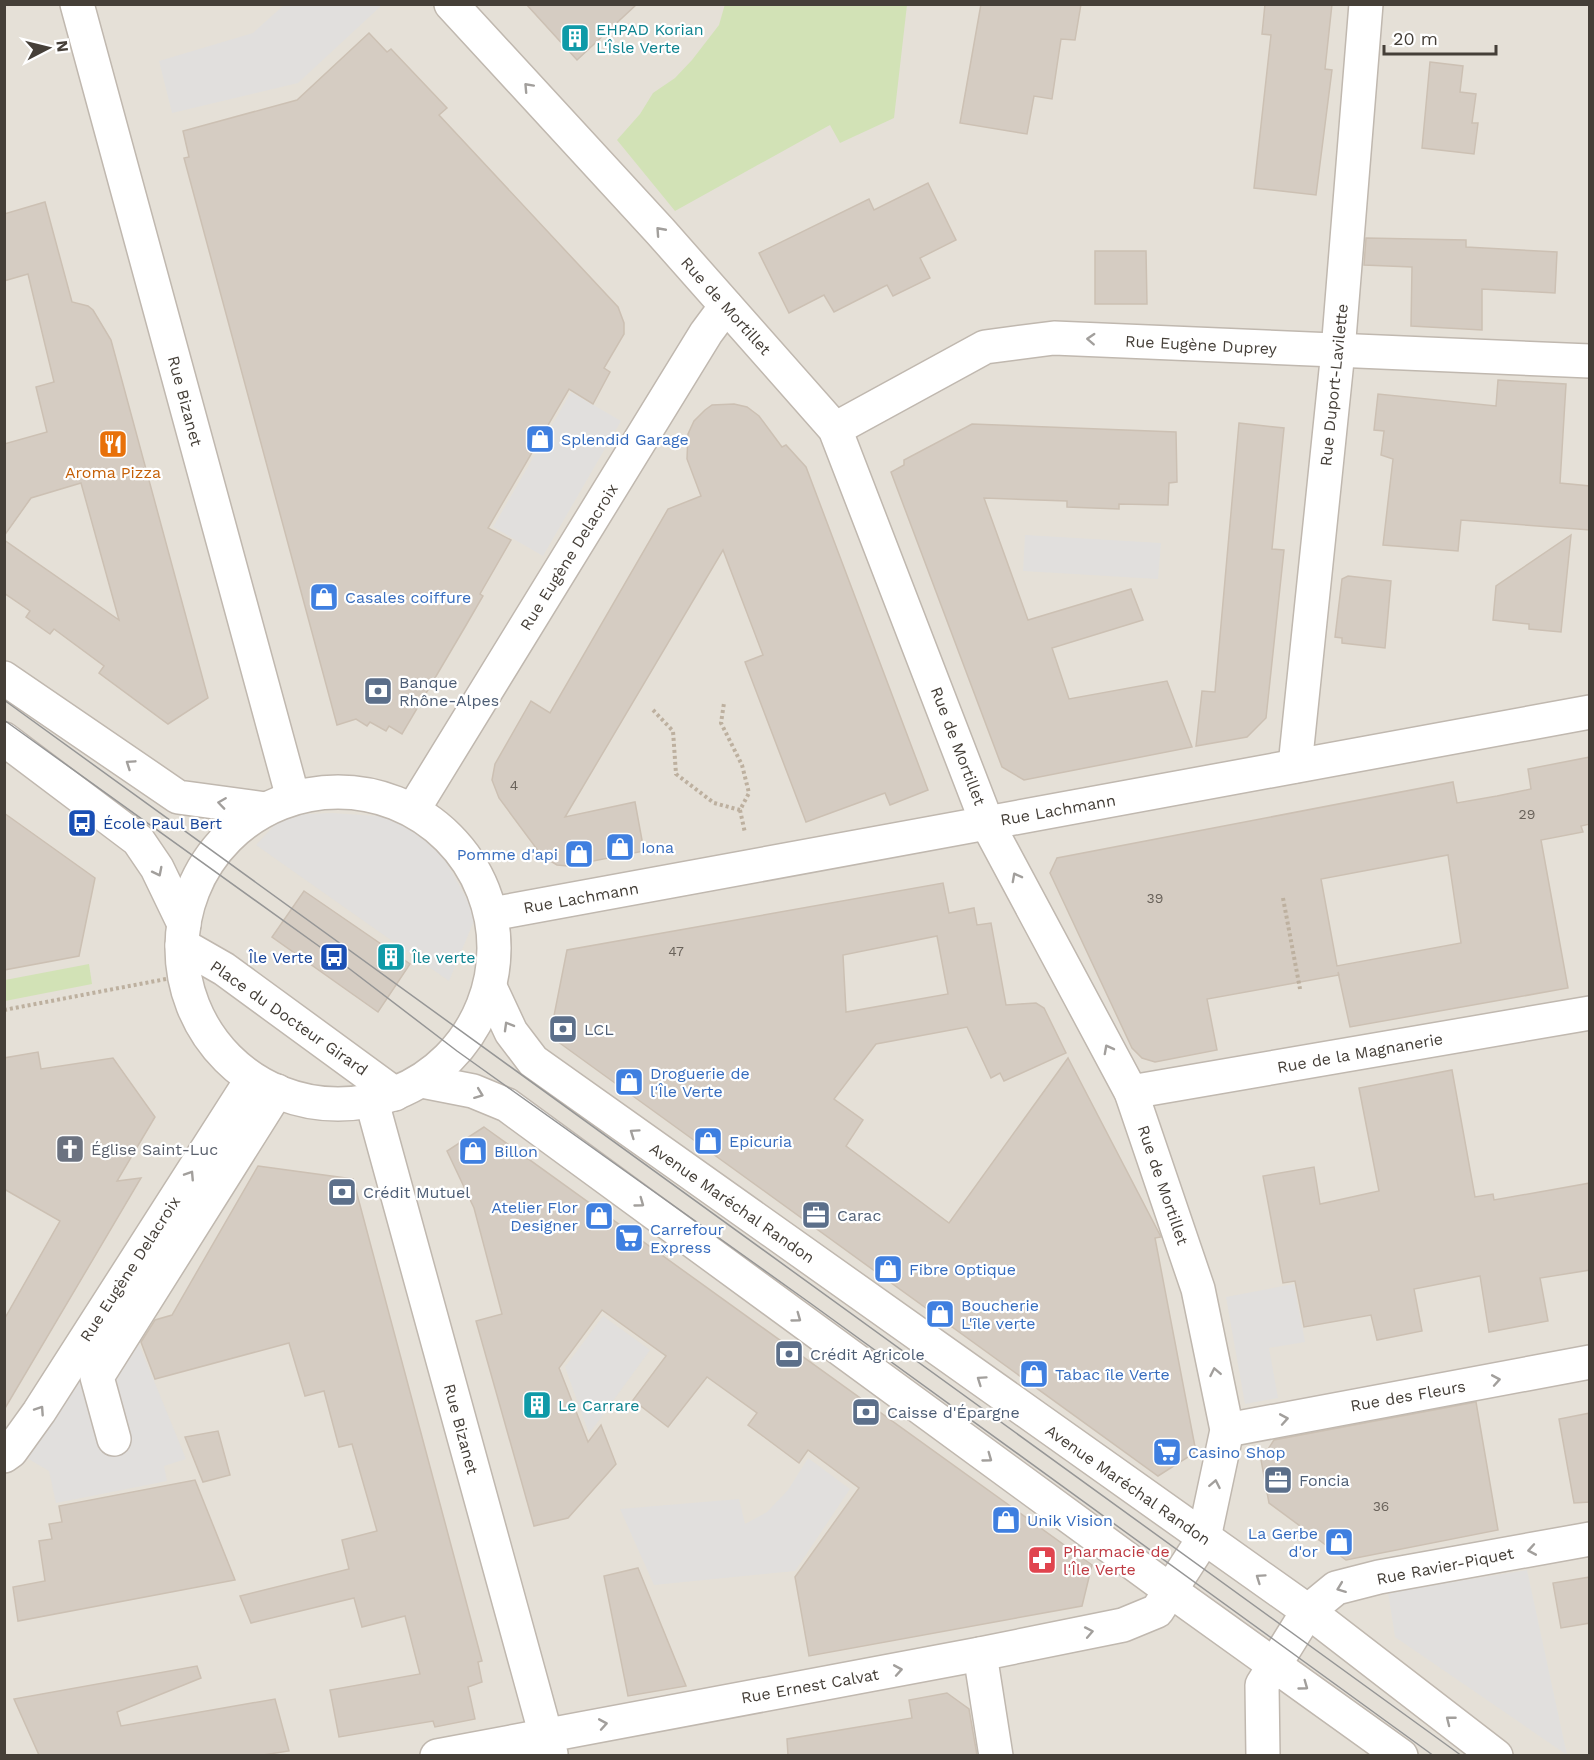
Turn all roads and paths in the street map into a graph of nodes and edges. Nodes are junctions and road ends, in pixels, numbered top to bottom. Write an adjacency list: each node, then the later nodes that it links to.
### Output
1 (76, 4): 14 (street, Rue Bizanet)
2 (451, 4): 4 (street, Rue de Mortillet, one-way to 2)
3 (1366, 4): 5 (street, Rue Duport-Lavilette)
4 (726, 306): 7 (street, Rue de Mortillet); 15 (street, Rue Eugène Delacroix)
5 (1338, 351): 6 (street, Rue Eugène Duprey); 7 (street, Rue Eugène Duprey, one-way to 7); 13 (street, Rue Duport-Lavilette)
6 (1590, 361)
7 (835, 429): 17 (street, Rue de Mortillet)
8 (4, 678): 14 (street, one-way to 8)
9 (724, 703): 16 (path)
10 (653, 710): 16 (path)
11 (1590, 712): 13 (street, Rue Lachmann)
12 (4, 739): 21 (street, one-way to 21)
13 (1295, 766): 17 (street, Rue Lachmann)
14 (279, 803): 15 (street); 21 (street)
15 (413, 810): 20 (street)
16 (740, 810): 18 (path)
17 (987, 823): 20 (street, Rue Lachmann); 28 (street, Rue de Mortillet, one-way to 17)
18 (745, 831)
19 (1284, 898): 23 (path)
20 (492, 914): 22 (street)
21 (183, 948): 24 (path); 26 (street, Place du Docteur Girard); 27 (street, Place du Docteur Girard)
22 (490, 987): 27 (street); 33 (street, Avenue Maréchal Randon, one-way to 22)
23 (1300, 989)
24 (4, 1010)
25 (1590, 1013): 28 (street, Rue de la Magnanerie)
26 (264, 1085): 27 (street, Place du Docteur Girard); 31 (street); 32 (street, Rue Eugène Delacroix, one-way to 26)
27 (396, 1092): 35 (street, one-way to 35); 39 (street, Rue Bizanet)
28 (1131, 1092): 30 (street, Rue de Mortillet, one-way to 28)
29 (1590, 1362): 30 (street, Rue des Fleurs, one-way to 29)
30 (1227, 1430): 33 (street, Rue de Mortillet, one-way to 30)
31 (114, 1439)
32 (4, 1456)
33 (1204, 1538): 35 (street, Rue de Mortillet); 36 (street, Avenue Maréchal Randon, one-way to 33)
34 (1590, 1539): 36 (street, Rue Ravier-Piquet, one-way to 36)
35 (1171, 1591): 37 (street, Rue Ernest Calvat, one-way to 35); 38 (street)
36 (1308, 1611): 38 (street); 44 (street, Avenue Maréchal Randon, one-way to 36)
37 (980, 1654): 39 (street, Rue Ernest Calvat, one-way to 37); 41 (street)
38 (1276, 1666): 42 (street); 43 (street, one-way to 43)
39 (548, 1745): 40 (street, Rue Ernest Calvat)
40 (437, 1755)
41 (996, 1755)
42 (1263, 1755)
43 (1401, 1755)
44 (1496, 1755)

